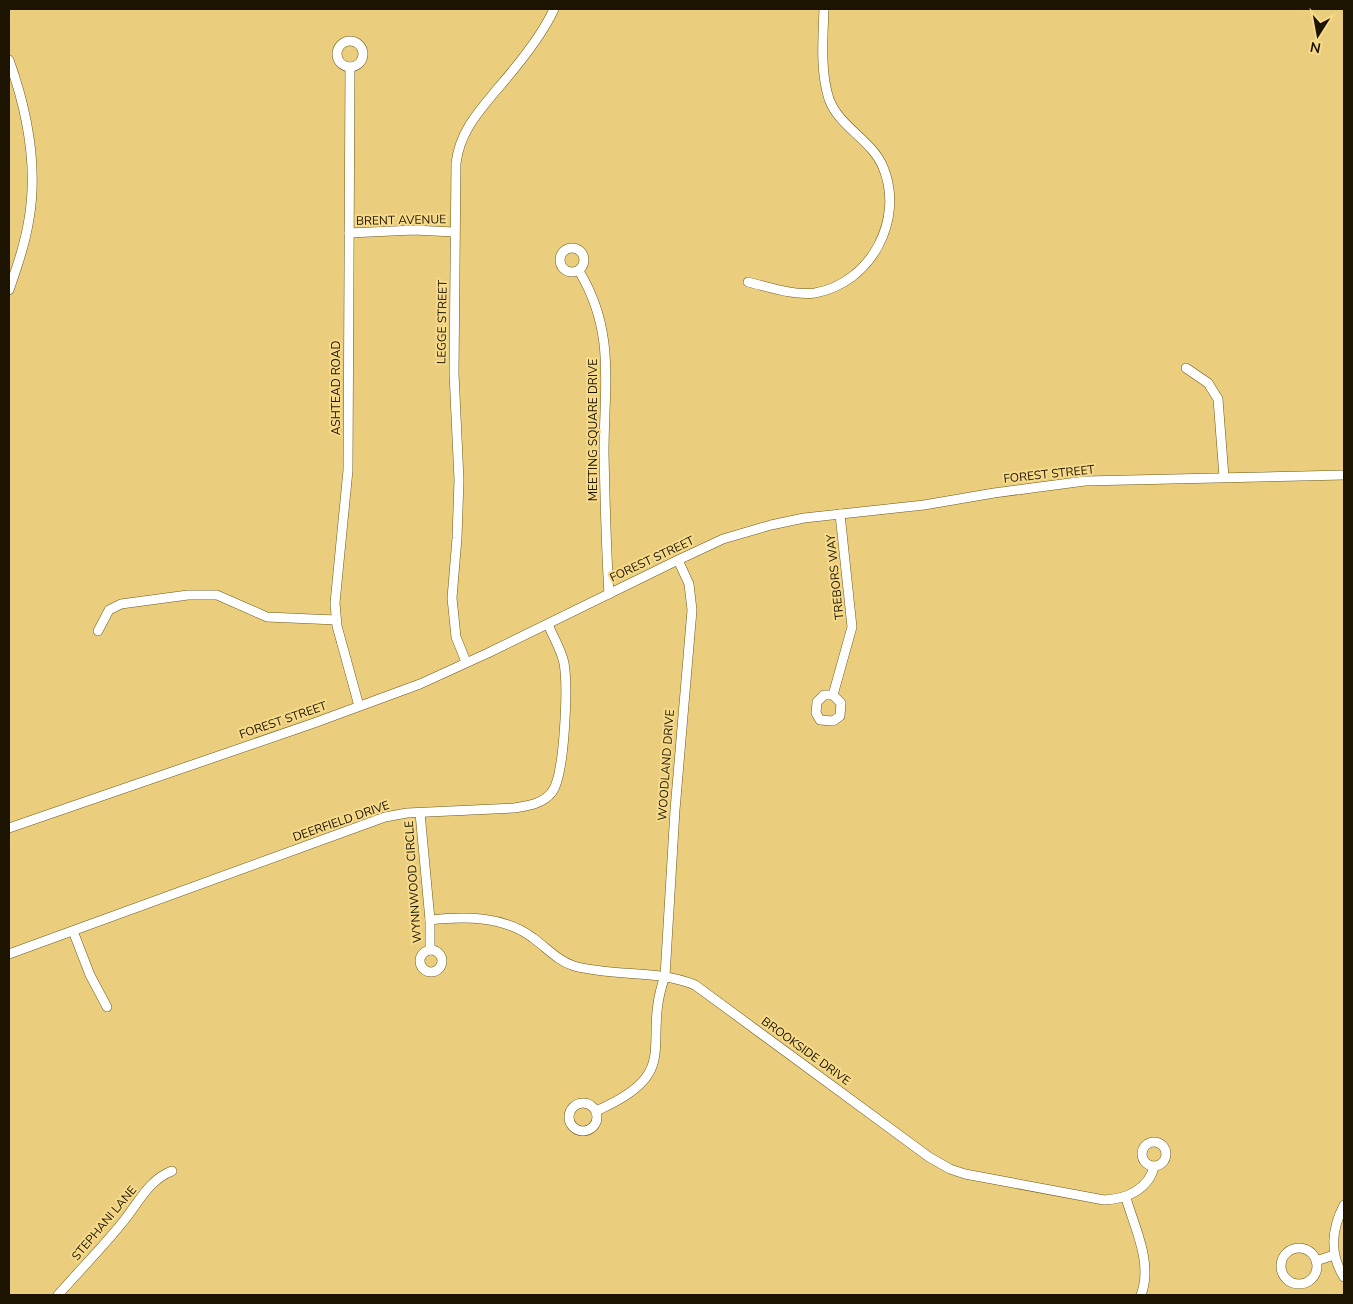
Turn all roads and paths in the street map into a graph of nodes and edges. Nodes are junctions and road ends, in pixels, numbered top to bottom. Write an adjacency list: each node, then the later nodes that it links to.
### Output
1 (554, 9): 5 (street, LEGGE STREET)
2 (824, 9): 8 (street)
3 (9, 60): 9 (street)
4 (350, 67): 6 (street, ASHTEAD ROAD)
5 (454, 232): 6 (street, BRENT AVENUE); 19 (street, LEGGE STREET)
6 (349, 234): 16 (street, ASHTEAD ROAD)
7 (579, 271): 15 (street, MEETING SQUARE DRIVE)
8 (748, 282)
9 (9, 290)
10 (1186, 368): 12 (street)
11 (1344, 475): 12 (street, FOREST STREET)
12 (1224, 477): 13 (street, FOREST STREET)
13 (840, 514): 14 (street, FOREST STREET); 20 (street, TREBORS WAY)
14 (678, 560): 15 (street, FOREST STREET); 28 (street, WOODLAND DRIVE)
15 (608, 594): 17 (street, FOREST STREET)
16 (336, 620): 18 (street); 21 (street, ASHTEAD ROAD)
17 (548, 624): 19 (street, FOREST STREET); 22 (street, DEERFIELD DRIVE)
18 (98, 631)
19 (466, 662): 21 (street, FOREST STREET)
20 (833, 695)
21 (359, 706): 23 (street, FOREST STREET)
22 (420, 813): 24 (street, WYNNWOOD CIRCLE); 25 (street, DEERFIELD DRIVE)
23 (9, 828)
24 (430, 920): 26 (street, WYNNWOOD CIRCLE); 28 (street, BROOKSIDE DRIVE)
25 (73, 931): 27 (street, DEERFIELD DRIVE); 29 (street)
26 (430, 950)
27 (9, 954)
28 (665, 976): 30 (street, WOODLAND DRIVE); 33 (street, BROOKSIDE DRIVE)
29 (107, 1007)
30 (596, 1110)
31 (1154, 1166): 33 (street)
32 (172, 1171): 38 (street, STEPHANI LANE)
33 (1126, 1198): 39 (street)
34 (1344, 1205): 35 (street)
35 (1334, 1255): 36 (street); 37 (street)
36 (1316, 1261): 36 (street)
37 (1344, 1277)
38 (58, 1295)
39 (1141, 1295)

